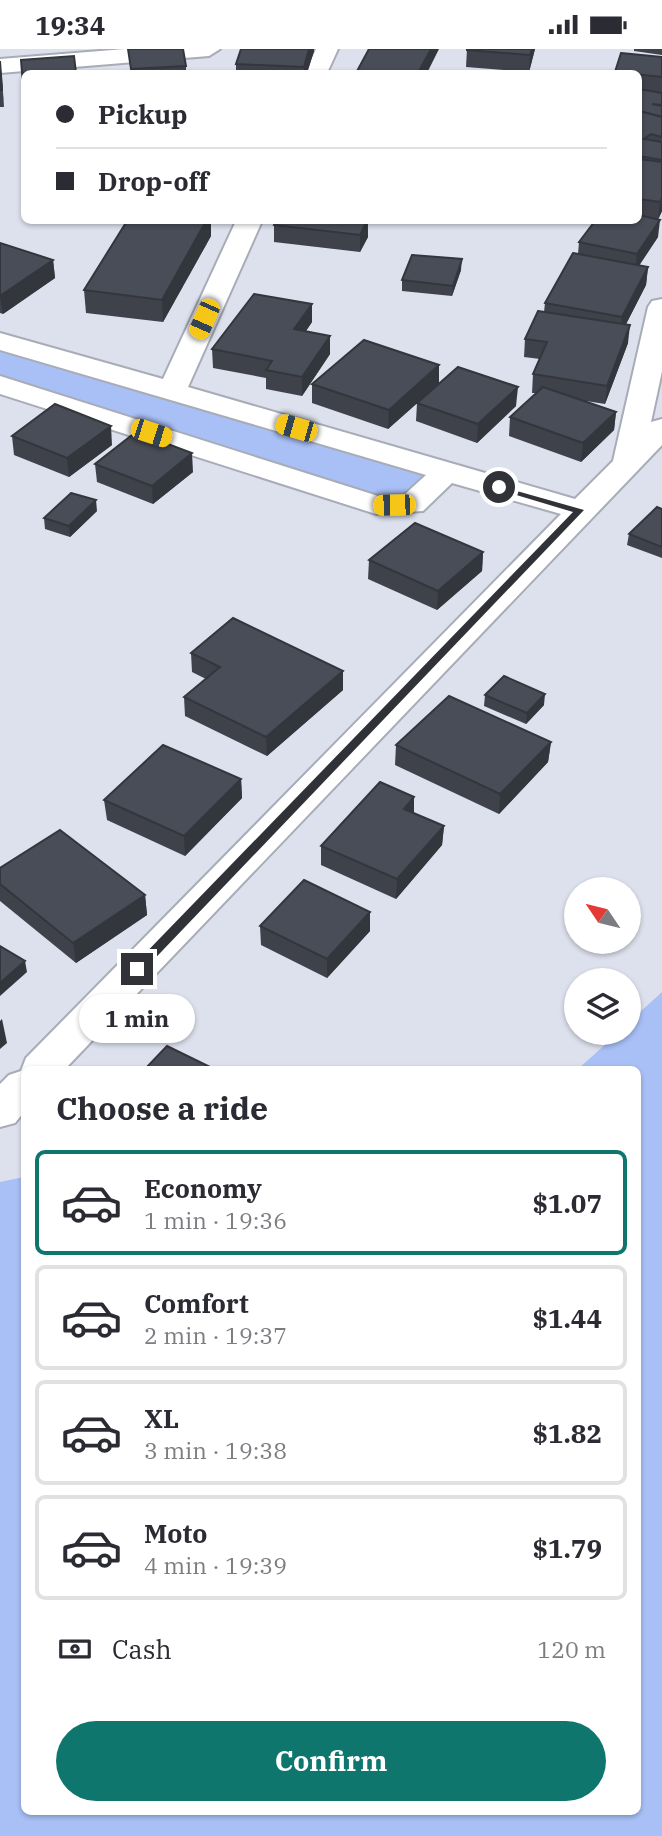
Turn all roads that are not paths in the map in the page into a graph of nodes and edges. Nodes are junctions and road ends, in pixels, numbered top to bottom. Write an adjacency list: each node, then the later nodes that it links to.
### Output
1 (209, 49): 3 (street)
2 (327, 49): 4 (street)
3 (0, 66)
4 (317, 70)
5 (248, 224): 9 (street)
6 (662, 307): 11 (street)
7 (0, 341): 9 (street)
8 (0, 385): 12 (street)
9 (171, 392): 12 (street)
10 (662, 428): 11 (street)
11 (628, 461): 13 (street)
12 (446, 472): 13 (street)
13 (579, 510): 14 (street)
14 (43, 1066)
15 (21, 1089): 16 (street)
16 (0, 1111)

